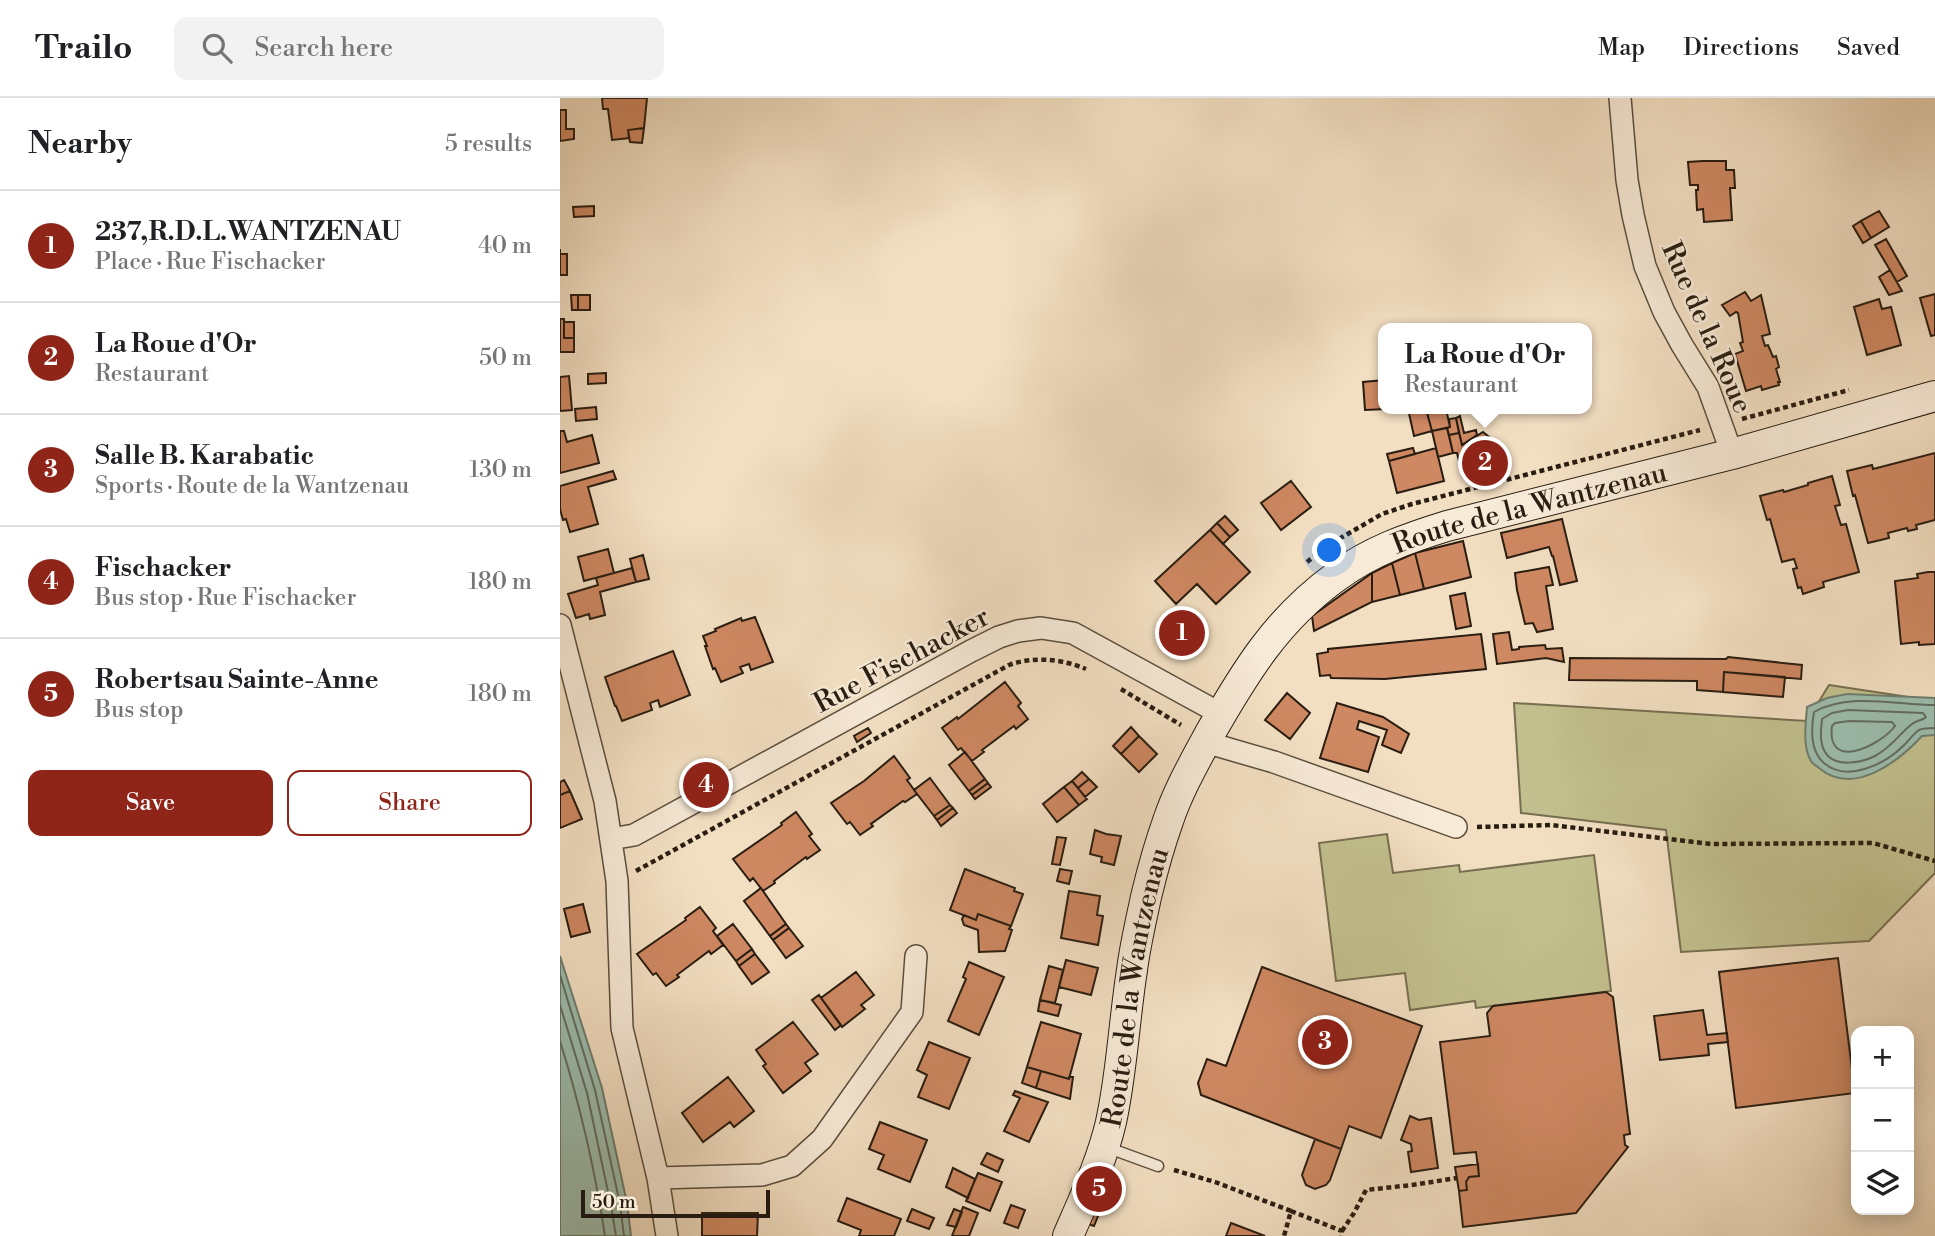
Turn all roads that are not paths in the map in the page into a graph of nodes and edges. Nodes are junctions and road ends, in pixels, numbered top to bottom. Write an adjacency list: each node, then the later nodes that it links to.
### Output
1 (1620, 98): 3 (street, Rue de la Roue)
2 (1935, 396): 3 (main road, Route de la Wantzenau)
3 (1732, 454): 5 (main road, Route de la Wantzenau)
4 (560, 625): 8 (street)
5 (1221, 714): 6 (main road, Route de la Wantzenau); 8 (street, Rue Fischacker)
6 (1205, 742): 7 (street); 10 (main road, Route de la Wantzenau)
7 (1456, 827)
8 (611, 839): 12 (street)
9 (916, 957): 12 (street)
10 (1104, 1146): 11 (lane); 14 (main road, Route de la Wantzenau)
11 (1158, 1166)
12 (658, 1178): 13 (street)
13 (667, 1236)
14 (1068, 1236)

